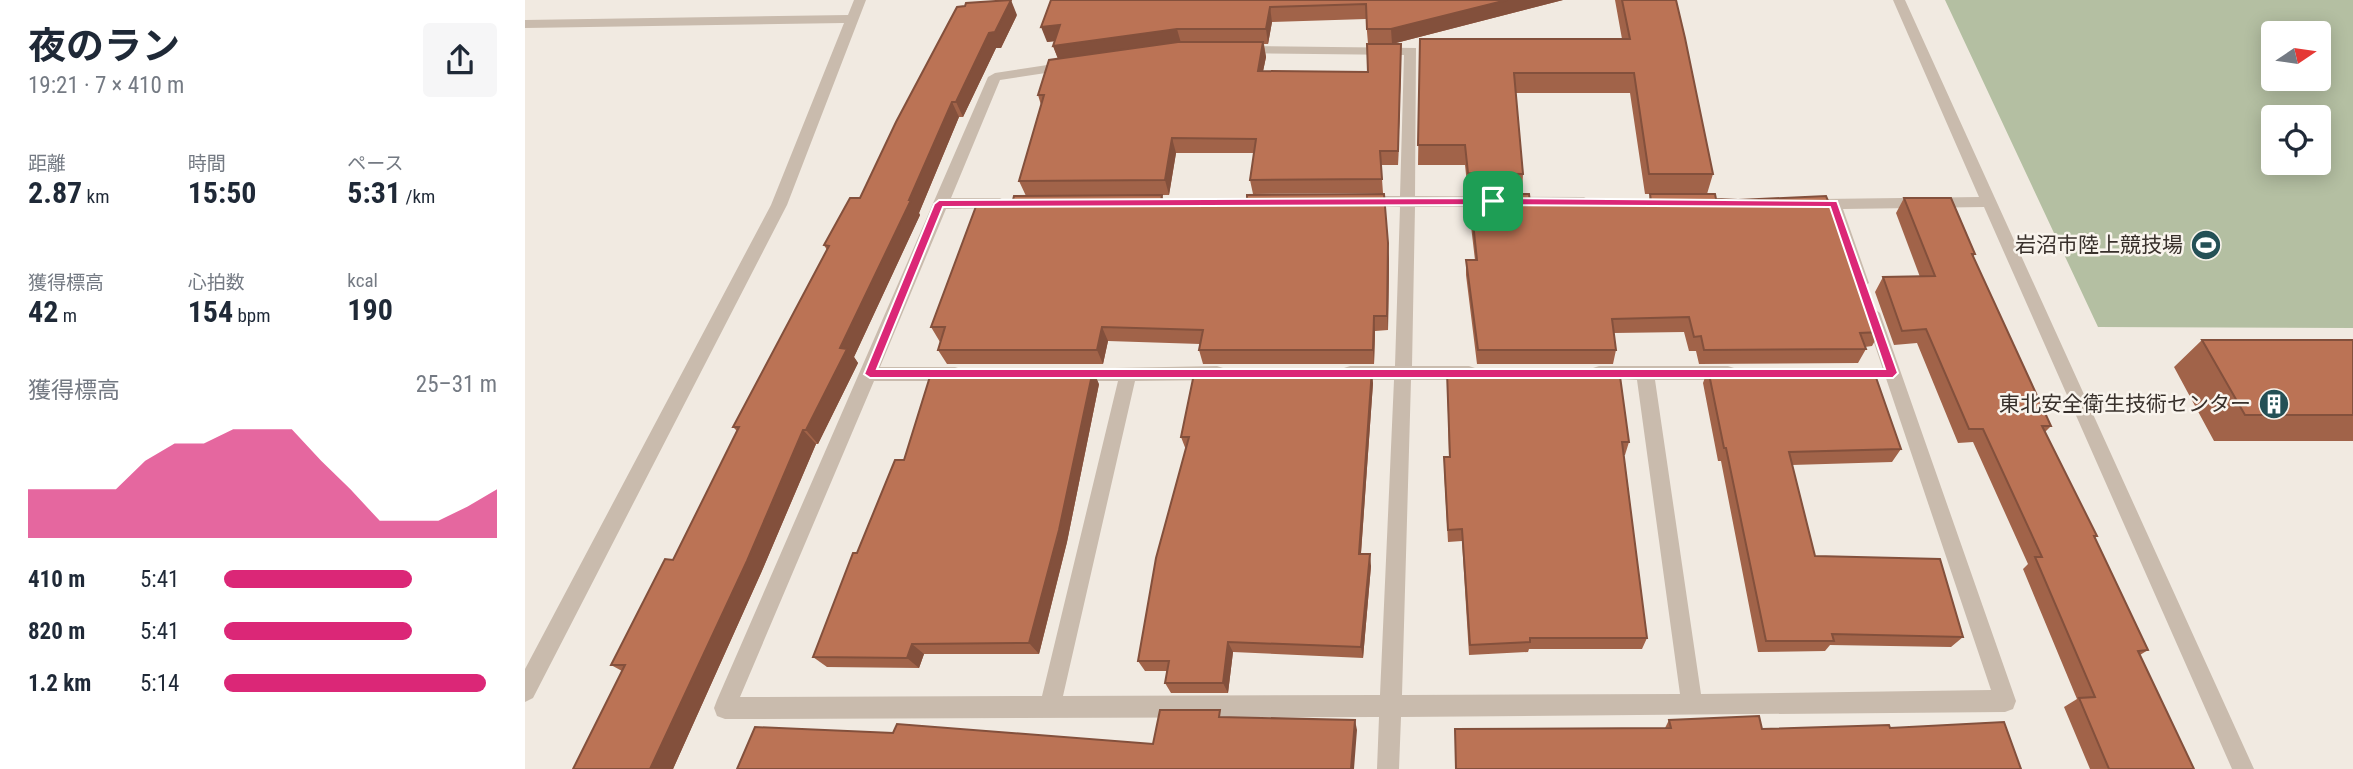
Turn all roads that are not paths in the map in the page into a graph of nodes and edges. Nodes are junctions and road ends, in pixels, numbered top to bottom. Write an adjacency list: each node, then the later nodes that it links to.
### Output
1 (860, 0): 3 (street)
2 (1899, 0): 10 (street)
3 (853, 19): 4 (street); 26 (street)
4 (525, 24)
5 (1221, 50): 8 (street)
6 (1088, 63): 12 (street)
7 (1339, 201): 8 (street)
8 (1408, 201): 9 (street); 17 (street)
9 (1600, 202)
10 (1990, 202): 14 (street); 31 (street)
11 (1022, 203): 12 (street)
12 (939, 204): 22 (street)
13 (1806, 204): 14 (street)
14 (1834, 204): 27 (street)
15 (1238, 373): 25 (street)
16 (1334, 373): 17 (street)
17 (1403, 373): 18 (street); 29 (street)
18 (1484, 373)
19 (1578, 373): 20 (street)
20 (1645, 373): 21 (street); 27 (street)
21 (1741, 373)
22 (870, 374): 23 (street); 28 (street)
23 (978, 374)
24 (1047, 374): 25 (street)
25 (1128, 374): 28 (street)
26 (525, 691)
27 (1692, 705): 29 (street)
28 (1051, 706): 29 (street)
29 (1391, 706): 30 (street)
30 (1388, 769)
31 (2243, 769)

